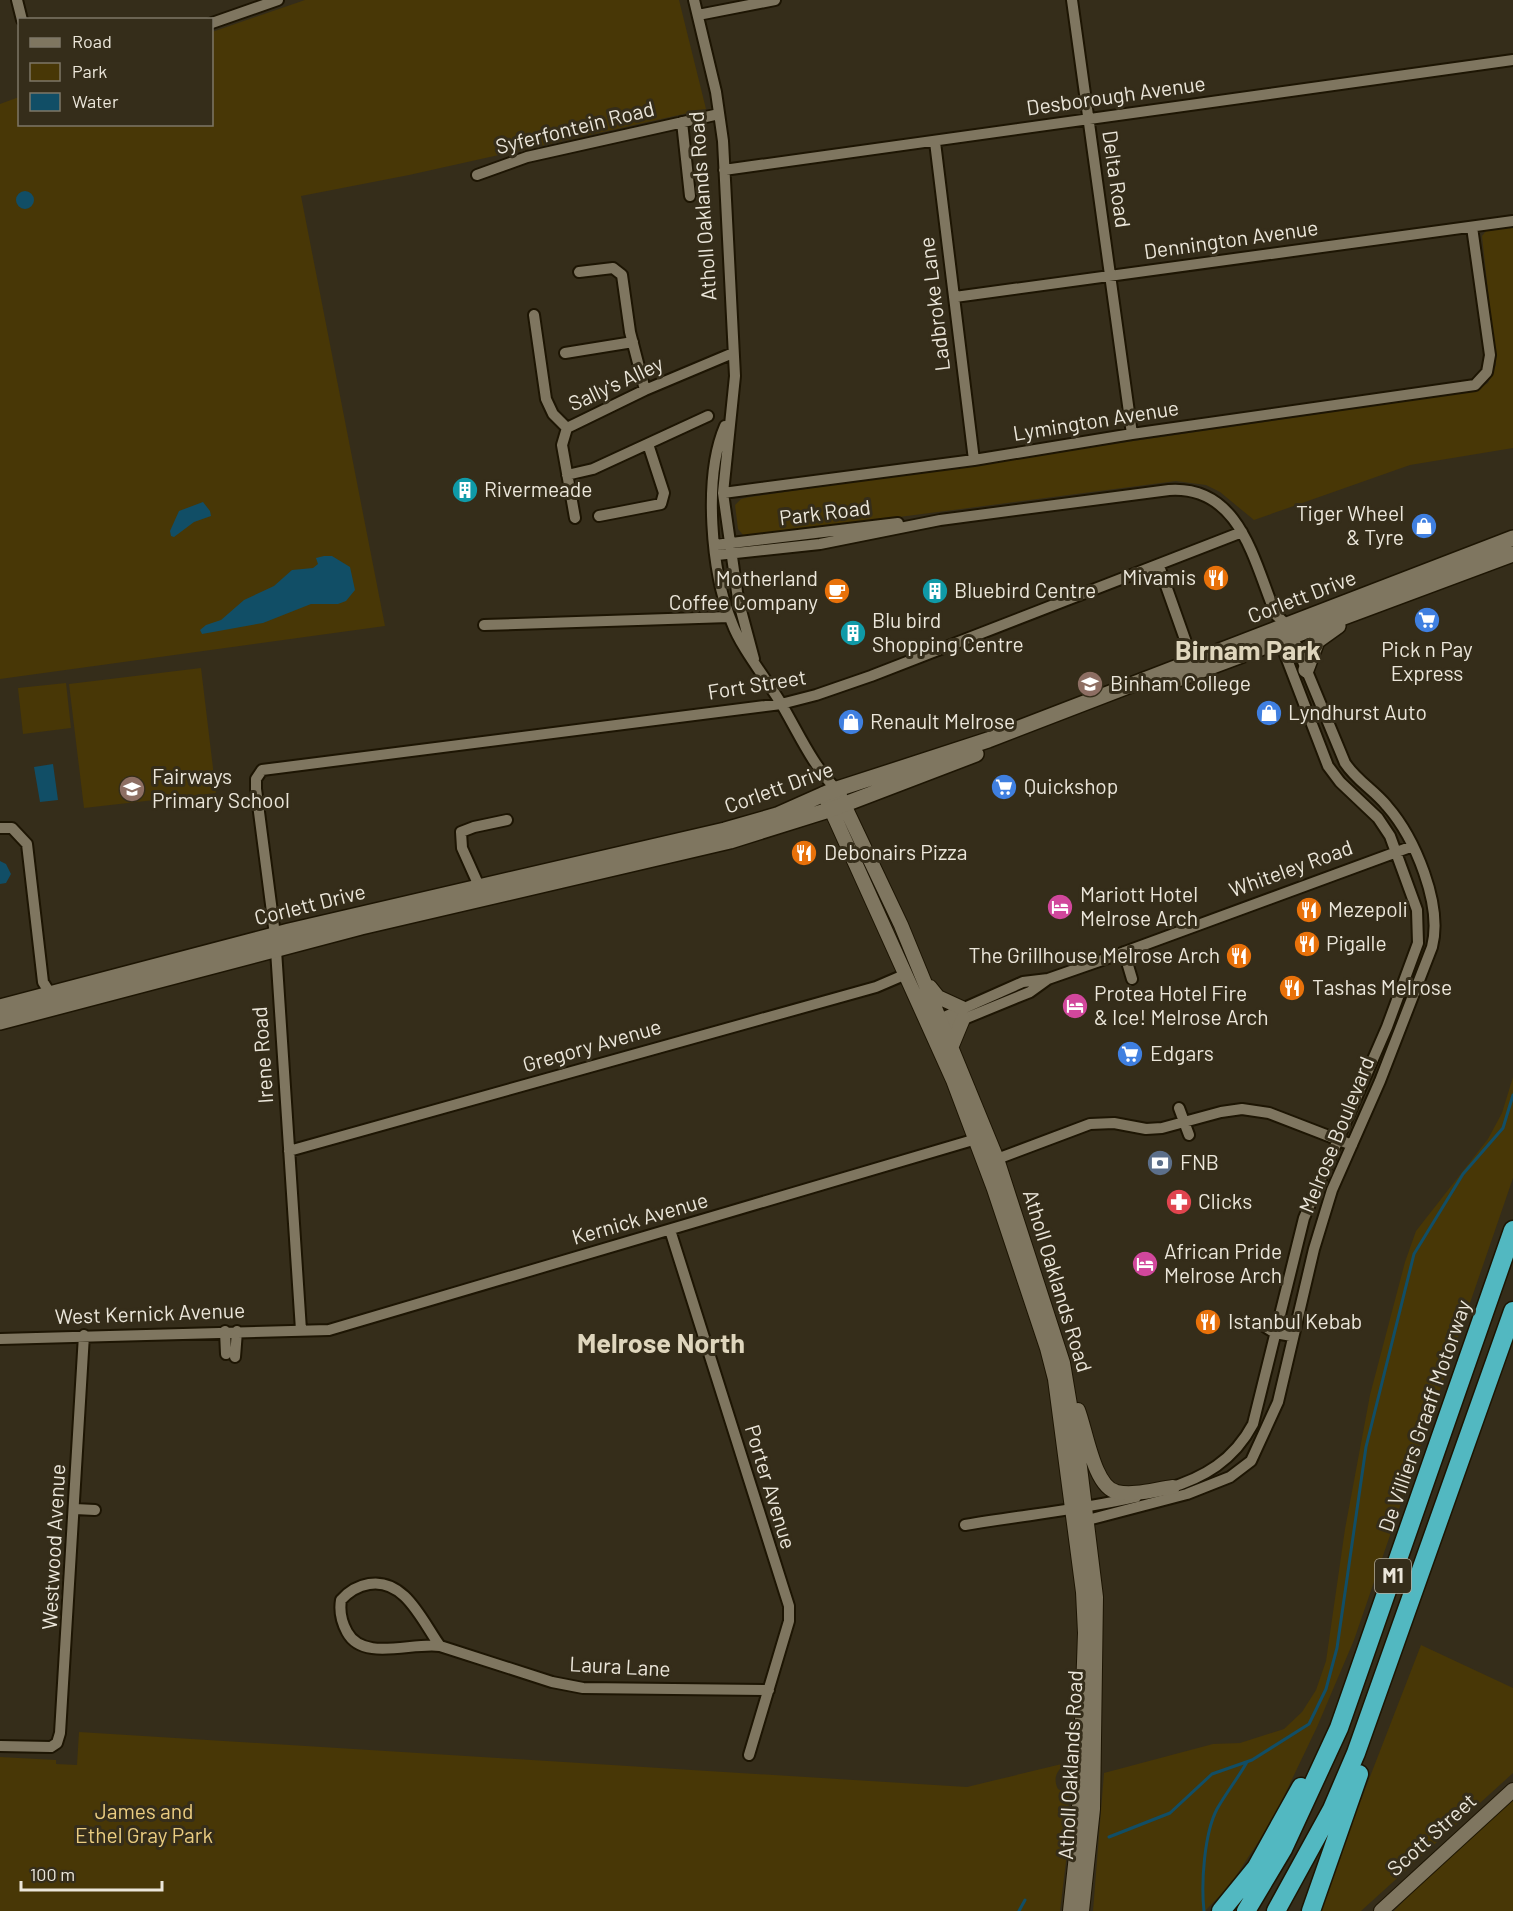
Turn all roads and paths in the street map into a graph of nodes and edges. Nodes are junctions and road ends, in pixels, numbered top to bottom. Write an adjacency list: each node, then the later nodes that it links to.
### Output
1 (17, 0): 7 (street)
2 (279, 0): 8 (street)
3 (694, 0): 6 (street, Atholl Oaklands Road)
4 (776, 0): 6 (street)
5 (1072, 0): 11 (street, Delta Road)
6 (698, 15): 10 (street, Atholl Oaklands Road)
7 (22, 18)
8 (213, 23)
9 (1513, 60): 11 (street, Desborough Avenue)
10 (719, 114): 12 (street, Syferfontein Road); 14 (street, Atholl Oaklands Road)
11 (1088, 119): 13 (street, Desborough Avenue); 20 (street, Delta Road)
12 (682, 122): 15 (street, Syferfontein Road); 16 (street)
13 (935, 142): 14 (street, Desborough Avenue); 21 (street, Ladbroke Lane)
14 (724, 170): 25 (street, Atholl Oaklands Road)
15 (477, 175)
16 (690, 196)
17 (1513, 221): 18 (street, Dennington Avenue)
18 (1472, 226): 20 (street, Dennington Avenue); 30 (street, Lymington Avenue)
19 (579, 272): 23 (street)
20 (1110, 277): 21 (street, Dennington Avenue); 30 (street, Delta Road)
21 (955, 297): 32 (street, Ladbroke Lane)
22 (534, 315): 29 (street)
23 (633, 342): 24 (street); 26 (street)
24 (565, 353)
25 (733, 353): 26 (street, Sally's Alley); 27 (street, Atholl Oaklands Road)
26 (645, 390): 29 (street, Sally's Alley)
27 (731, 412): 34 (street, Atholl Oaklands Road); 40 (street, Atholl Oaklands Road)
28 (708, 416): 31 (street)
29 (567, 428): 33 (street, Sally's Alley)
30 (1132, 434): 32 (street, Lymington Avenue)
31 (648, 444): 33 (street); 35 (street)
32 (974, 460): 34 (street, Lymington Avenue)
33 (567, 475): 36 (street, Sally's Alley)
34 (723, 493): 39 (street, Atholl Oaklands Road)
35 (599, 516)
36 (575, 518)
37 (1242, 532): 39 (street, Park Road); 42 (street, Fort Street); 46 (street, Park Road)
38 (1513, 538): 46 (main road, Corlett Drive)
39 (731, 548): 40 (street, Park Road); 47 (street, Atholl Oaklands Road)
40 (716, 550): 44 (street, Atholl Oaklands Road)
41 (1513, 554): 43 (main road, Corlett Drive)
42 (1159, 566): 48 (street); 50 (street, Fort Street)
43 (1358, 613): 46 (main road, Corlett Drive); 49 (main road)
44 (729, 617): 45 (street); 47 (street, Atholl Oaklands Road)
45 (484, 625)
46 (1282, 629): 48 (main road, Corlett Drive); 49 (street, Melrose Boulevard); 53 (main road, Corlett Drive); 57 (street, Melrose Boulevard)
47 (754, 659): 50 (street, Atholl Oaklands Road)
48 (1193, 662): 52 (main road, Corlett Drive)
49 (1306, 670): 56 (street, Melrose Boulevard)
50 (781, 704): 51 (street, Fort Street); 52 (street, Atholl Oaklands Road)
51 (256, 779): 61 (street, Irene Road)
52 (830, 792): 53 (street, Atholl Oaklands Road); 58 (main road, Corlett Drive)
53 (837, 807): 59 (street, Atholl Oaklands Road); 60 (street, Atholl Oaklands Road); 61 (main road, Corlett Drive)
54 (507, 820): 58 (street)
55 (0, 828): 66 (street)
56 (1413, 846): 57 (street, Whiteley Road); 77 (street, Melrose Boulevard)
57 (1397, 851): 62 (street, Whiteley Road); 76 (street, Melrose Boulevard)
58 (479, 886): 61 (main road, Corlett Drive)
59 (888, 895): 60 (street); 64 (street, Atholl Oaklands Road)
60 (883, 924): 63 (street, Atholl Oaklands Road)
61 (275, 942): 66 (main road, Corlett Drive); 78 (street, Irene Road)
62 (1124, 952): 65 (street); 68 (street, Whiteley Road)
63 (904, 975): 70 (street, Atholl Oaklands Road); 78 (street, Gregory Avenue)
64 (924, 978): 68 (street); 70 (street, Atholl Oaklands Road)
65 (1132, 979)
66 (54, 1000): 67 (main road, Corlett Drive); 69 (main road, Corlett Drive)
67 (0, 1008)
68 (963, 1013): 70 (street, Whiteley Road); 71 (street)
69 (0, 1022)
70 (935, 1026): 71 (street, Atholl Oaklands Road); 75 (street, Atholl Oaklands Road)
71 (951, 1048): 75 (street, Atholl Oaklands Road)
72 (1179, 1108): 73 (street)
73 (1184, 1122): 74 (street); 76 (street); 79 (street)
74 (1189, 1135)
75 (981, 1138): 79 (street, Atholl Oaklands Road); 80 (street, Kernick Avenue); 96 (street, Atholl Oaklands Road)
76 (1337, 1139): 77 (street); 87 (street, Melrose Boulevard)
77 (1352, 1145): 89 (street, Melrose Boulevard)
78 (289, 1151): 84 (street, Irene Road)
79 (997, 1159): 91 (street, Atholl Oaklands Road)
80 (670, 1230): 84 (street, Kernick Avenue); 99 (street, Porter Avenue)
81 (1513, 1230): 101 (highway, De Villiers Graaff Motorway / M1)
82 (1513, 1311): 100 (highway, M1)
83 (1260, 1324): 87 (street)
84 (301, 1330): 86 (street, West Kernick Avenue)
85 (225, 1331): 86 (street, West Kernick Avenue); 86 (street); 88 (street, West Kernick Avenue)
86 (237, 1331)
87 (1275, 1333): 89 (street); 92 (street, Melrose Boulevard)
88 (84, 1335): 90 (street, West Kernick Avenue); 93 (street, Westwood Avenue)
89 (1293, 1336): 95 (street, Melrose Boulevard)
90 (0, 1338)
91 (1066, 1380): 92 (street); 95 (street, Atholl Oaklands Road)
92 (1173, 1487): 95 (street, Melrose Boulevard)
93 (75, 1509): 94 (street); 102 (street, Westwood Avenue)
94 (95, 1510)
95 (1087, 1514): 96 (street, Melrose Boulevard); 106 (street, Atholl Oaklands Road)
96 (1072, 1517): 97 (street, Melrose Boulevard); 105 (street, Atholl Oaklands Road)
97 (965, 1524)
98 (440, 1646): 98 (street, Laura Lane); 99 (street, Laura Lane)
99 (769, 1690): 103 (street, Porter Avenue)
100 (1377, 1699): 109 (highway, M1); 110 (highway)
101 (1339, 1728): 107 (highway); 108 (highway, De Villiers Graaff Motorway / M1)
102 (0, 1746)
103 (749, 1755)
104 (1513, 1790): 111 (street, Scott Street)
105 (1070, 1911)
106 (1082, 1911)
107 (1221, 1911)
108 (1246, 1911)
109 (1276, 1911)
110 (1311, 1911)
111 (1381, 1911)

